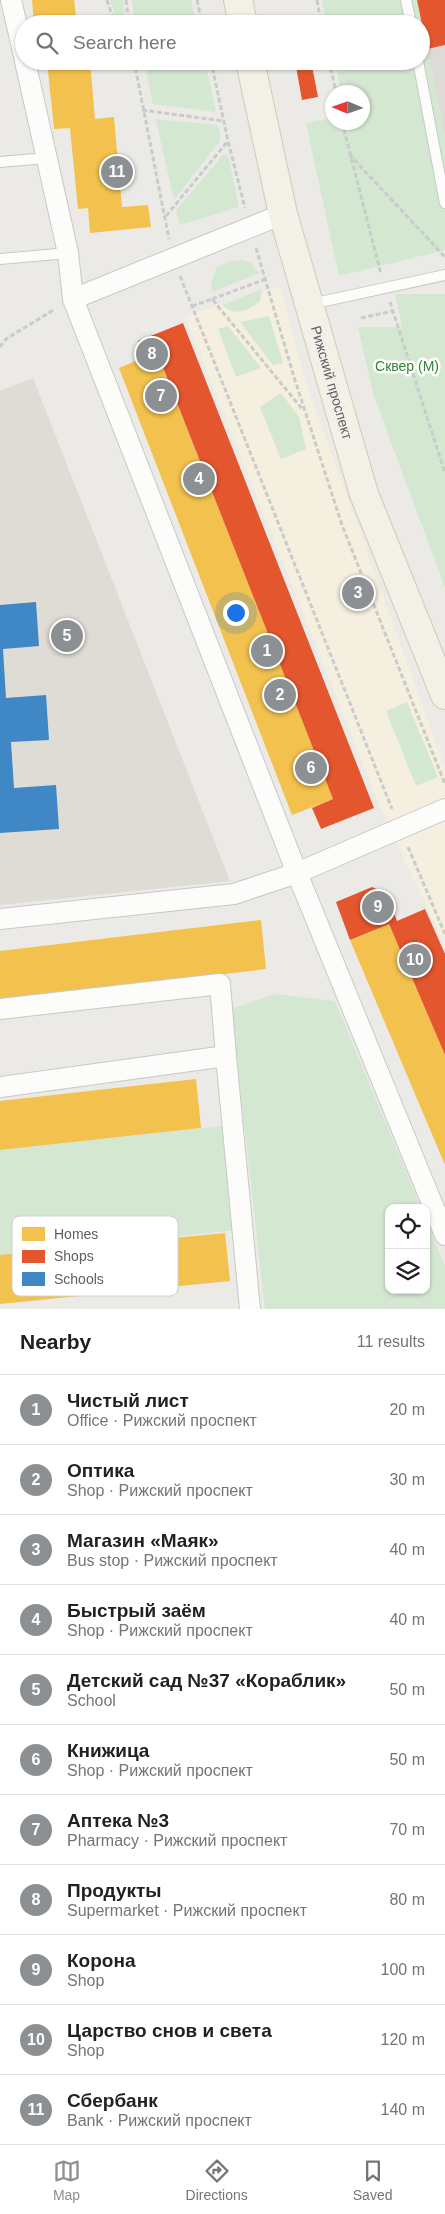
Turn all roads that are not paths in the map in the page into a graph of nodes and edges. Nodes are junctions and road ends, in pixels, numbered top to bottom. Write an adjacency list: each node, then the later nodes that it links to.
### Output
1 (11, 0): 6 (street)
2 (238, 0): 4 (main road)
3 (406, 0): 5 (lane)
4 (241, 15)
5 (409, 15)
6 (15, 17)
7 (27, 70): 10 (street)
8 (252, 70): 13 (main road, Рижский проспект)
9 (420, 70): 12 (lane)
10 (46, 158): 11 (lane); 14 (street)
11 (0, 162)
12 (445, 203)
13 (283, 214): 17 (street); 18 (main road, Рижский проспект)
14 (68, 252): 15 (lane); 17 (street)
15 (0, 259)
16 (445, 274): 18 (lane)
17 (72, 299): 21 (street)
18 (310, 305): 19 (main road, Рижский проспект)
19 (445, 695)
20 (445, 810): 21 (street)
21 (297, 873): 22 (street); 26 (street)
22 (0, 919)
23 (0, 1009): 24 (street)
24 (226, 1056): 25 (street); 27 (street)
25 (0, 1087)
26 (445, 1235)
27 (250, 1309)

